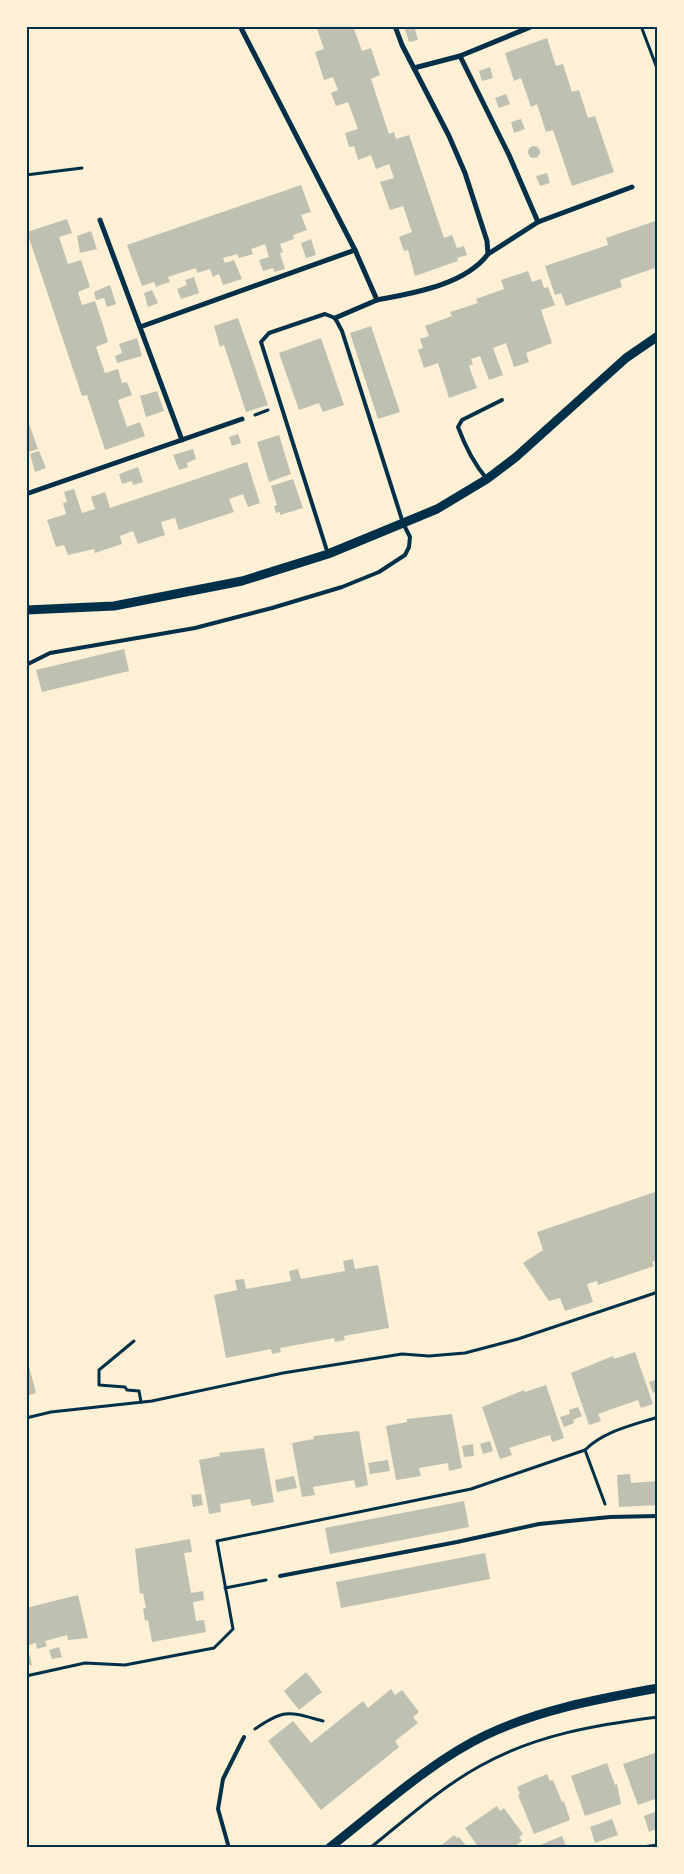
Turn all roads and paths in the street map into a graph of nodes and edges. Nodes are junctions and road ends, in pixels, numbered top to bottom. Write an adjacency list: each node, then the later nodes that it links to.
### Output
1 (240, 26): 13 (street)
2 (395, 26): 6 (street)
3 (533, 26): 5 (street)
4 (641, 26): 7 (path)
5 (460, 56): 6 (street); 12 (street)
6 (414, 68): 14 (street)
7 (658, 71)
8 (82, 168): 9 (path)
9 (26, 175)
10 (632, 187): 12 (street)
11 (100, 220): 17 (street)
12 (538, 222): 14 (street)
13 (355, 250): 15 (street); 17 (street)
14 (488, 254): 15 (street)
15 (378, 300): 16 (street)
16 (334, 318): 20 (lane); 25 (lane)
17 (140, 327): 22 (street)
18 (658, 336): 23 (street)
19 (502, 400): 23 (lane)
20 (280, 406): 21 (path); 26 (lane)
21 (242, 419): 22 (street)
22 (182, 440): 24 (street)
23 (487, 479): 25 (street)
24 (26, 494)
25 (403, 523): 26 (street); 28 (lane)
26 (328, 554): 27 (street)
27 (26, 610)
28 (26, 665)
29 (658, 1292): 31 (path)
30 (134, 1342): 31 (path)
31 (141, 1402): 33 (path)
32 (658, 1417): 34 (path)
33 (26, 1418)
34 (585, 1450): 35 (path); 38 (path)
35 (610, 1516): 36 (lane); 37 (lane)
36 (658, 1516)
37 (280, 1576): 38 (path)
38 (225, 1588): 39 (path)
39 (26, 1676)
40 (658, 1688): 46 (street)
41 (658, 1717): 47 (path)
42 (323, 1721): 43 (path)
43 (244, 1736): 45 (lane)
44 (658, 1846): 48 (street)
45 (229, 1848)
46 (330, 1848)
47 (370, 1848)
48 (642, 1848)

